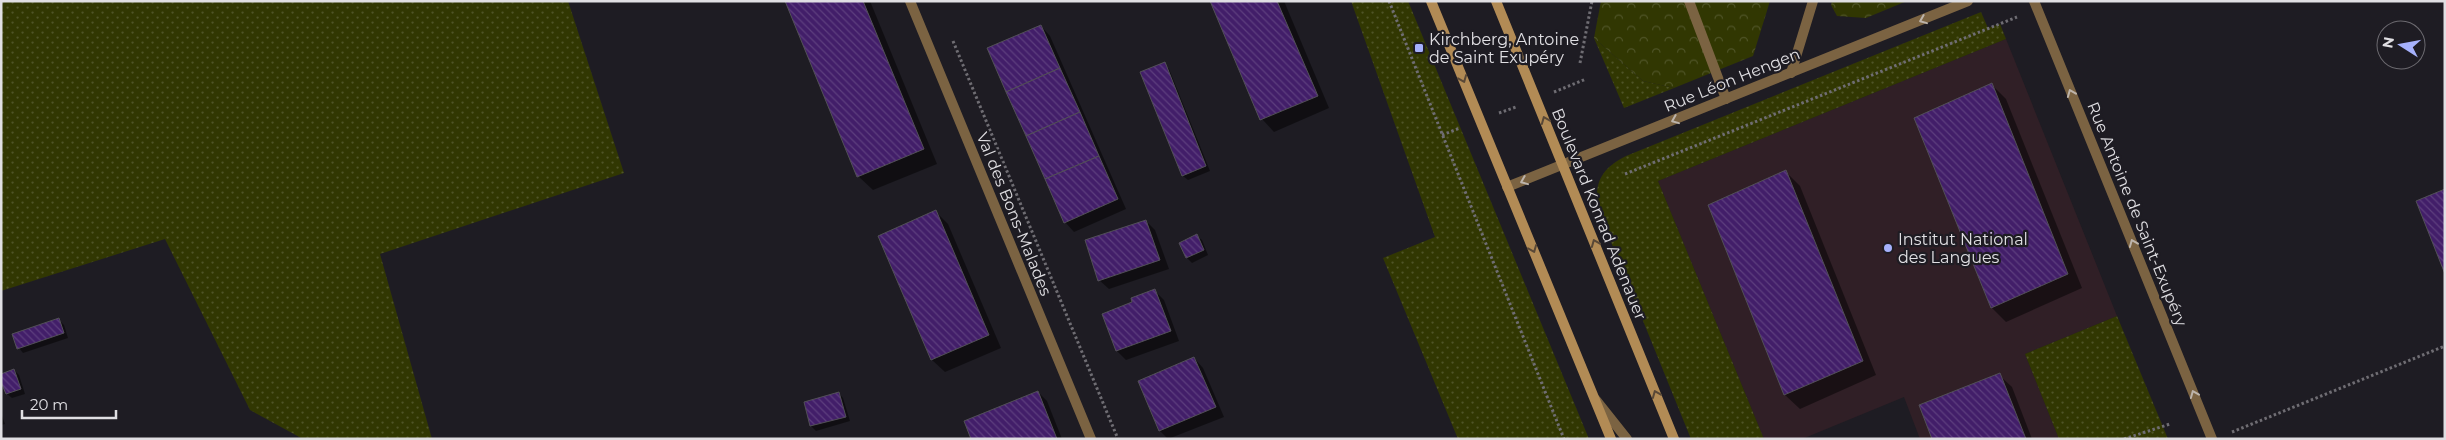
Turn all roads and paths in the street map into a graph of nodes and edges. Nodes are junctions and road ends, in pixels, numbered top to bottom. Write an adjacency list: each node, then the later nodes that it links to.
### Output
1 (910, 1): 21 (street, Val des Bons-Malades)
2 (1389, 1): 23 (path)
3 (1431, 1): 16 (main road, one-way to 16)
4 (1496, 1): 14 (main road, Boulevard Konrad Adenauer, one-way to 4)
5 (1592, 1): 11 (path)
6 (1689, 1): 13 (street)
7 (1813, 1): 12 (street)
8 (1968, 1): 12 (street, Rue Léon Hengen, one-way to 12)
9 (2036, 5): 15 (path); 28 (street, Rue Antoine de Saint-Exupéry, one-way to 9)
10 (953, 41): 22 (path)
11 (1580, 63)
12 (1791, 73): 13 (street, Rue Léon Hengen)
13 (1726, 99): 14 (street, Rue Léon Hengen, one-way to 14)
14 (1563, 165): 16 (street, Rue Léon Hengen, one-way to 16); 26 (main road, Boulevard Konrad Adenauer, one-way to 14)
15 (1625, 174)
16 (1507, 187): 18 (main road, one-way to 18)
17 (2445, 346): 20 (path)
18 (1593, 395): 24 (main road); 25 (street)
19 (2170, 424): 27 (path)
20 (2230, 432)
21 (1091, 439)
22 (1118, 439)
23 (1564, 439)
24 (1611, 439)
25 (1627, 439)
26 (1674, 439)
27 (2124, 439)
28 (2212, 439)

